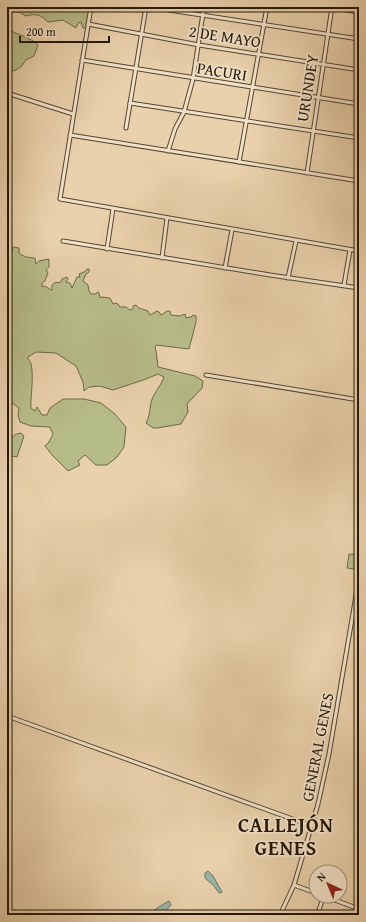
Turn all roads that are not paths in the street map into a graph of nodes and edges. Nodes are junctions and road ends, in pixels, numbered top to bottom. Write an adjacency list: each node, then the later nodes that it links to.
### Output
1 (91, 7): 8 (street)
2 (147, 7): 7 (street); 10 (street)
3 (204, 7): 7 (street)
4 (266, 7): 9 (street)
5 (331, 7): 6 (street); 11 (street, URUNDEY)
6 (359, 12)
7 (203, 15): 9 (street); 13 (street)
8 (88, 24): 10 (street, 2 DE MAYO); 15 (street)
9 (263, 24): 11 (street); 14 (street)
10 (141, 34): 13 (street, 2 DE MAYO); 17 (street)
11 (328, 35): 12 (street); 16 (street, URUNDEY)
12 (359, 39)
13 (199, 45): 14 (street, 2 DE MAYO); 19 (street)
14 (258, 54): 16 (street, 2 DE MAYO); 20 (street)
15 (82, 60): 17 (street, PACURI); 26 (street)
16 (324, 64): 18 (street, 2 DE MAYO); 22 (street, URUNDEY)
17 (135, 69): 19 (street, PACURI); 23 (street)
18 (359, 70)
19 (194, 78): 20 (street, PACURI); 25 (street)
20 (253, 87): 22 (street, PACURI); 27 (street)
21 (7, 93): 26 (street)
22 (318, 97): 24 (street, PACURI); 29 (street, URUNDEY)
23 (130, 103): 25 (street); 28 (street)
24 (359, 104)
25 (184, 112): 27 (street); 32 (street)
26 (73, 114): 30 (street)
27 (246, 121): 29 (street); 33 (street)
28 (126, 128)
29 (312, 131): 31 (street); 34 (street, URUNDEY)
30 (70, 136): 32 (street); 36 (street)
31 (359, 138)
32 (168, 151): 33 (street)
33 (239, 162): 34 (street)
34 (307, 173): 35 (street)
35 (359, 182)
36 (113, 209): 37 (street); 41 (street)
37 (167, 218): 38 (street); 44 (street)
38 (232, 230): 40 (street); 45 (street)
39 (63, 241): 41 (street)
40 (296, 241): 42 (street); 46 (street)
41 (107, 248): 44 (street)
42 (350, 250): 43 (street); 47 (street)
43 (359, 251)
44 (162, 258): 45 (street)
45 (225, 268): 46 (street)
46 (288, 278): 47 (street)
47 (344, 285): 48 (street)
48 (359, 288)
49 (206, 375): 50 (street)
50 (359, 400)
51 (359, 578): 53 (street, GENERAL GENES)
52 (7, 716): 53 (street)
53 (312, 826): 54 (street, GENERAL GENES)
54 (294, 885): 55 (street); 57 (street, GENERAL GENES)
55 (308, 890)
56 (358, 909): 58 (street); 59 (street)
57 (280, 915)
58 (316, 915)
59 (354, 915)

